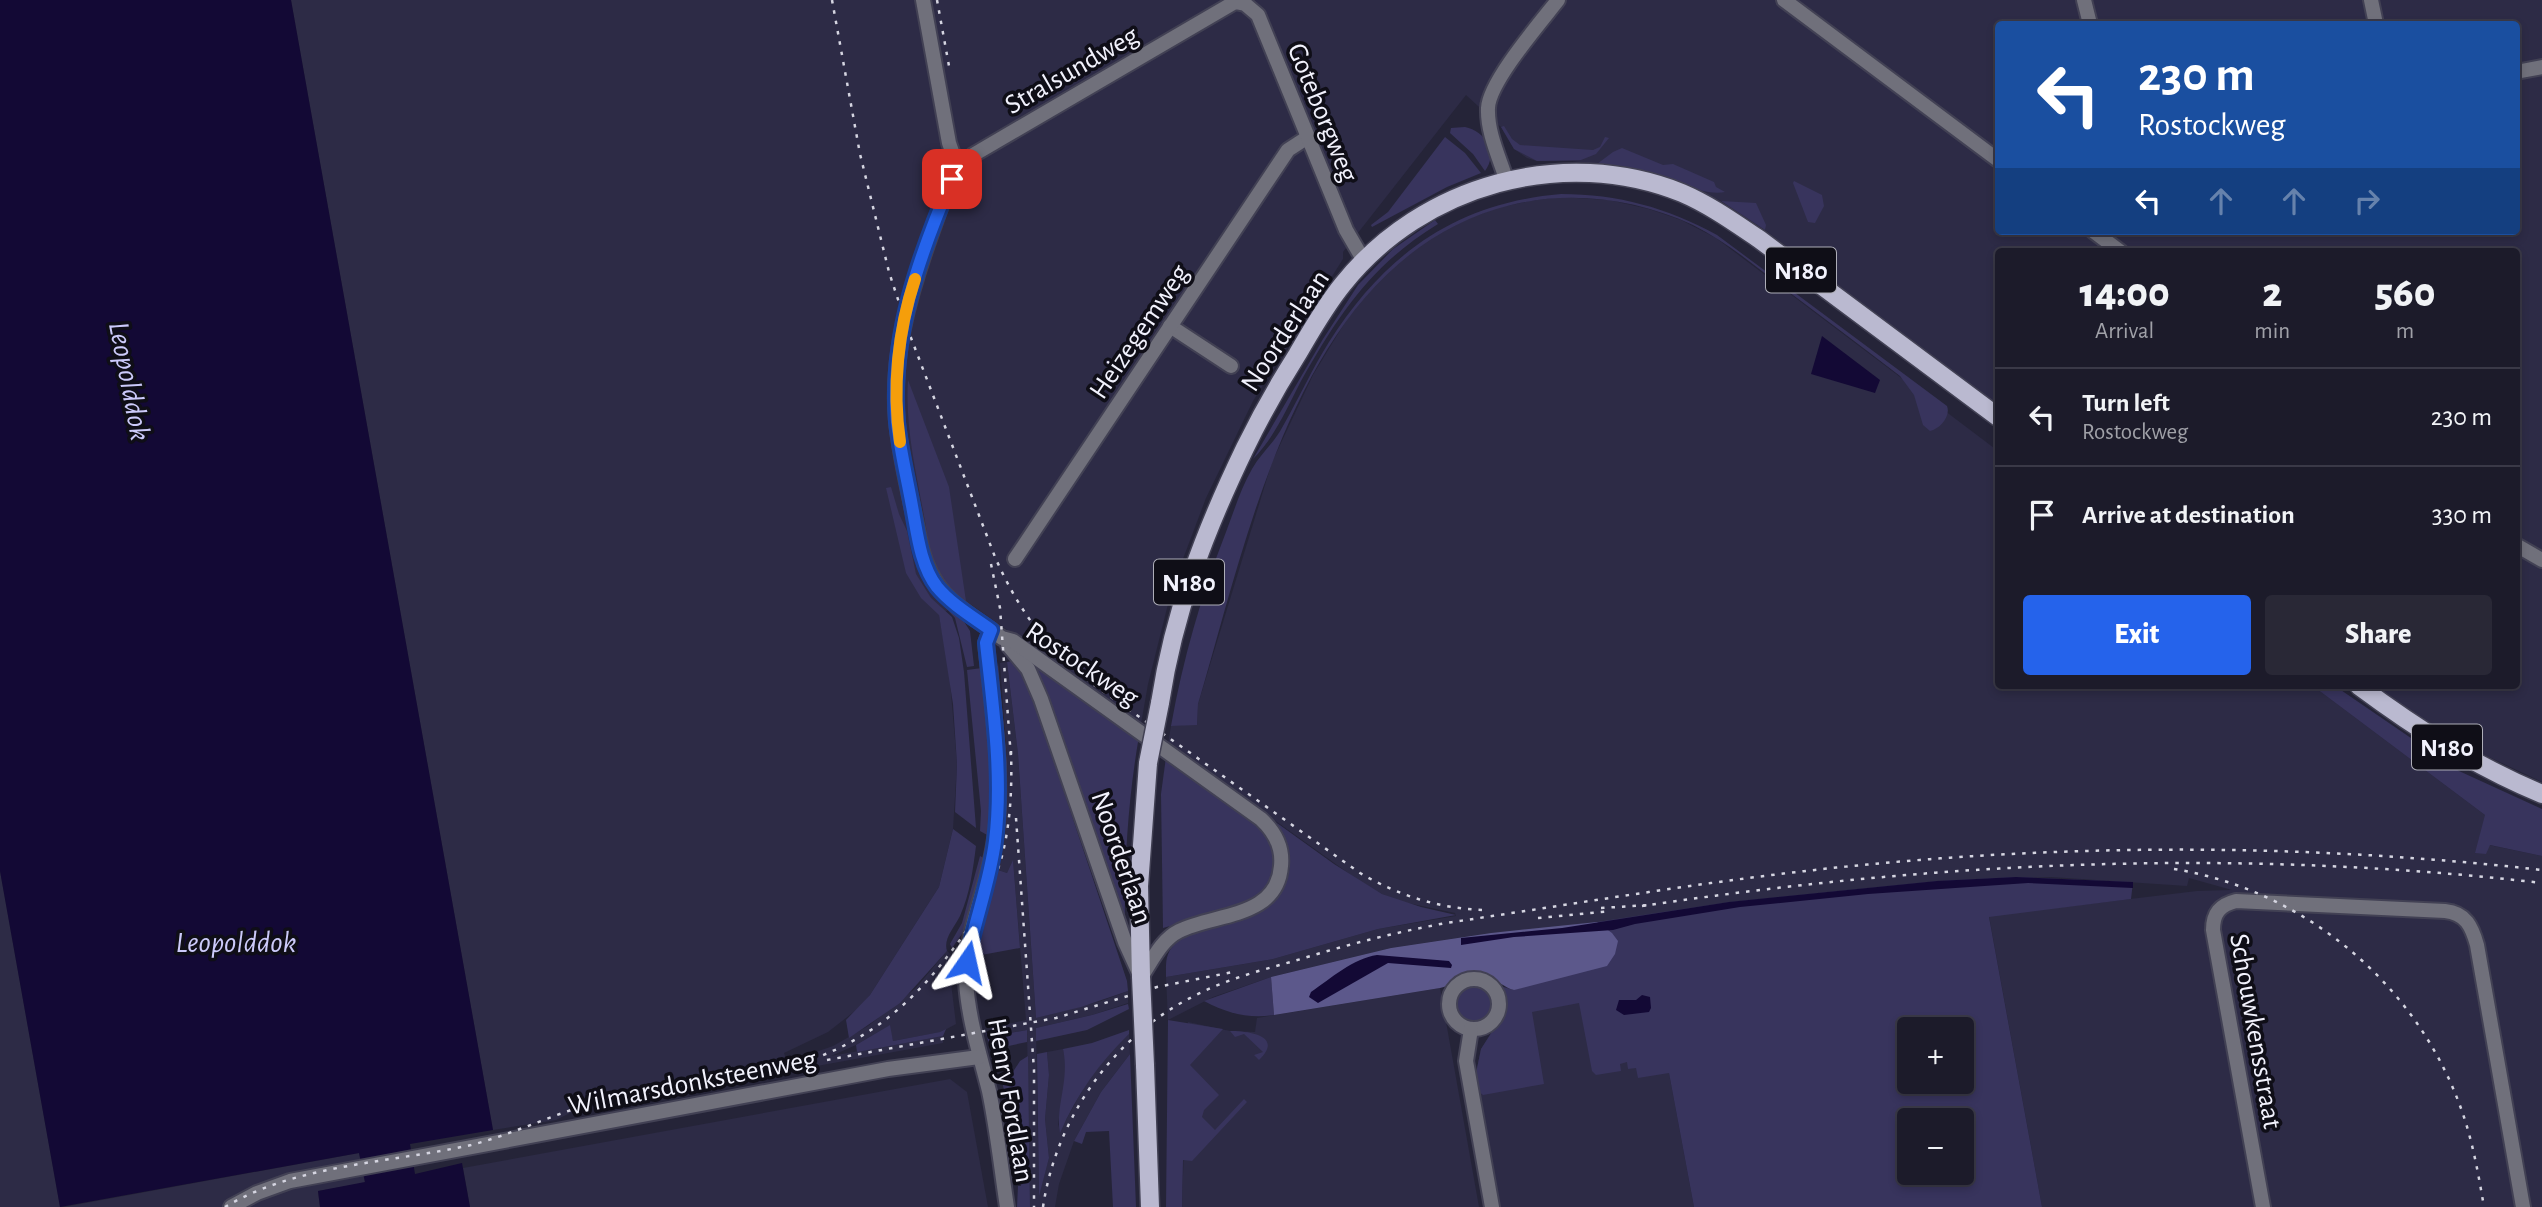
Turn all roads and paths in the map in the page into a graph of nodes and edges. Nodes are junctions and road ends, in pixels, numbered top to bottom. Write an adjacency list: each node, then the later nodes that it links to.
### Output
1 (923, 0): 13 (street)
2 (1558, 0): 14 (street)
3 (1784, 0): 12 (street)
4 (2084, 0): 7 (street)
5 (2371, 0): 8 (street)
6 (1245, 2): 11 (street, Goteborgweg); 13 (street, Stralsundweg)
7 (2089, 21)
8 (2375, 21)
9 (2542, 67): 10 (street)
10 (2520, 71)
11 (1308, 137): 17 (street, Goteborgweg); 18 (street, Heizegemweg)
12 (1995, 158)
13 (961, 167): 24 (street, Rostockweg)
14 (1507, 182): 17 (main road, Noorderlaan / N180); 20 (main road, Noorderlaan / N180)
15 (2098, 235): 16 (street)
16 (2116, 248)
17 (1364, 261): 28 (main road, Noorderlaan / N180, bridge)
18 (1170, 326): 19 (street); 22 (street, Heizegemweg)
19 (1231, 366)
20 (1995, 415)
21 (2520, 547): 23 (street)
22 (1015, 559)
23 (2542, 560)
24 (991, 630): 25 (street, Rostockweg); 30 (street, Henry Fordlaan)
25 (1006, 640): 28 (street, Noorderlaan); 28 (street, Rostockweg)
26 (2363, 689): 27 (main road, N180)
27 (2542, 794)
28 (1142, 977): 33 (main road, Noorderlaan / N180, bridge)
29 (1471, 1030): 34 (street)
30 (979, 1057): 31 (street, Wilmarsdonksteenweg); 32 (street, Henry Fordlaan)
31 (231, 1207)
32 (1007, 1207)
33 (1150, 1207)
34 (1492, 1207)
35 (2263, 1207): 36 (street, Schouwkensstraat)
36 (2523, 1207)

